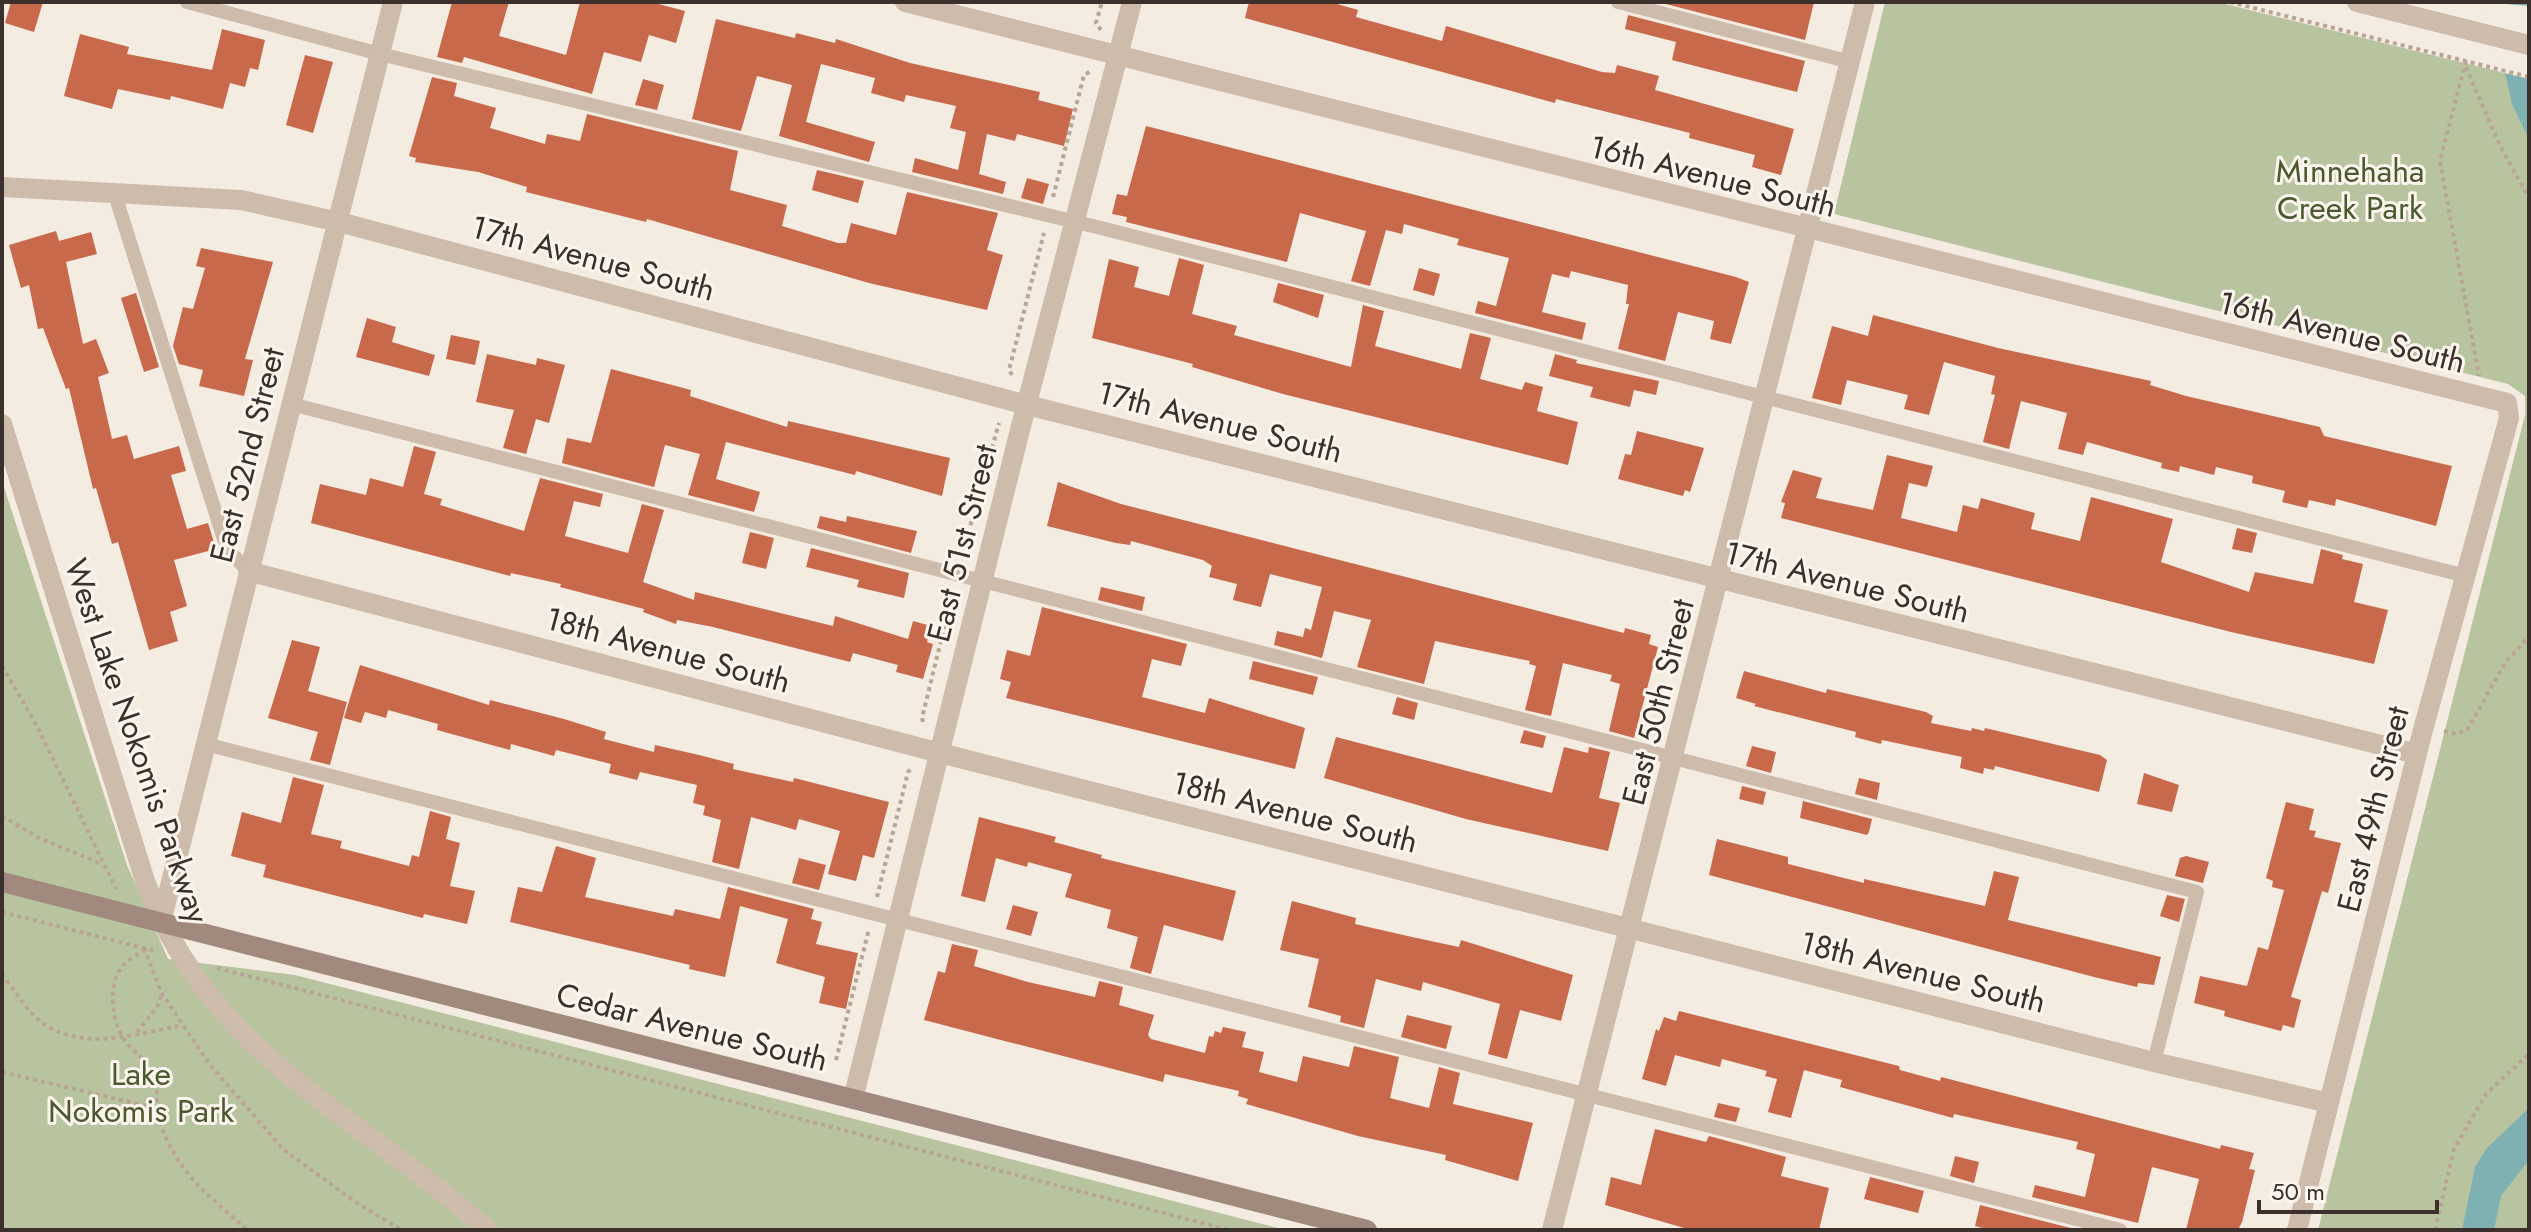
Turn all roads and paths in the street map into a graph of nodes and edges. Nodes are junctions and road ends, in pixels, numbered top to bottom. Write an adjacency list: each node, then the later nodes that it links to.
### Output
1 (187, 2): 13 (lane)
2 (393, 2): 13 (street, East 52nd Street)
3 (905, 2): 14 (street, 16th Avenue South)
4 (1102, 2): 11 (path)
5 (1132, 2): 14 (street, East 51st Street)
6 (1618, 2): 15 (lane)
7 (1865, 2): 15 (street, East 50th Street)
8 (2230, 2): 16 (path)
9 (2357, 2): 10 (street)
10 (2446, 25): 12 (street); 16 (path)
11 (1102, 31)
12 (2529, 45)
13 (380, 54): 21 (street, East 52nd Street); 22 (lane)
14 (1118, 57): 22 (street, East 51st Street); 23 (street, 16th Avenue South)
15 (1851, 62): 23 (street, East 50th Street)
16 (2464, 63): 17 (path); 20 (path); 24 (path)
17 (2529, 77)
18 (2, 187): 19 (street, 17th Avenue South)
19 (115, 195): 21 (street, 17th Avenue South); 30 (lane)
20 (2529, 198)
21 (339, 222): 27 (street, East 52nd Street); 28 (street, 17th Avenue South)
22 (1077, 222): 25 (lane); 28 (street, East 51st Street)
23 (1809, 231): 25 (street, East 50th Street); 26 (street, 16th Avenue South)
24 (2480, 382)
25 (1766, 400): 31 (lane); 32 (street, East 50th Street)
26 (2507, 403): 31 (street, East 49th Street)
27 (291, 404): 30 (street, East 52nd Street); 33 (lane)
28 (1027, 405): 32 (street, 17th Avenue South); 33 (street, East 51st Street)
29 (2, 424): 45 (street, West Lake Nokomis Parkway)
30 (248, 571): 37 (street, East 52nd Street); 38 (street, 18th Avenue South)
31 (2466, 576): 39 (street, East 49th Street)
32 (1719, 581): 39 (street, 17th Avenue South); 40 (street, East 50th Street)
33 (984, 582): 38 (street, East 51st Street); 40 (lane)
34 (2529, 636): 36 (path)
35 (2, 666): 41 (path)
36 (2440, 730)
37 (205, 744): 44 (lane); 45 (street, East 52nd Street)
38 (940, 753): 44 (street, East 51st Street); 46 (street, 18th Avenue South)
39 (2417, 754): 58 (street, East 49th Street)
40 (1674, 760): 46 (street, East 50th Street); 54 (lane)
41 (2, 816)
42 (2, 882): 45 (main road, Cedar Avenue South)
43 (2, 912): 47 (path)
44 (898, 917): 56 (lane); 57 (street, East 51st Street)
45 (161, 922): 48 (street, West Lake Nokomis Parkway); 57 (main road, Cedar Avenue South)
46 (1632, 929): 54 (street, 18th Avenue South); 56 (street, East 50th Street)
47 (145, 949): 48 (path); 52 (path)
48 (180, 957): 62 (street, West Lake Nokomis Parkway); 63 (path)
49 (2, 974): 52 (path)
50 (183, 1025): 51 (path); 51 (path); 61 (path)
51 (136, 1034): 52 (path)
52 (122, 1037): 59 (path)
53 (2529, 1054): 68 (path)
54 (2154, 1062): 58 (street, 18th Avenue South)
55 (2, 1072): 59 (path)
56 (1588, 1096): 65 (street, East 50th Street); 66 (lane)
57 (853, 1099): 64 (main road, Cedar Avenue South)
58 (2329, 1103): 67 (street, East 49th Street)
59 (155, 1108): 60 (path)
60 (247, 1230)
61 (401, 1230)
62 (487, 1230)
63 (1229, 1230)
64 (1367, 1230)
65 (1552, 1230)
66 (2120, 1230)
67 (2297, 1230)
68 (2435, 1230)

